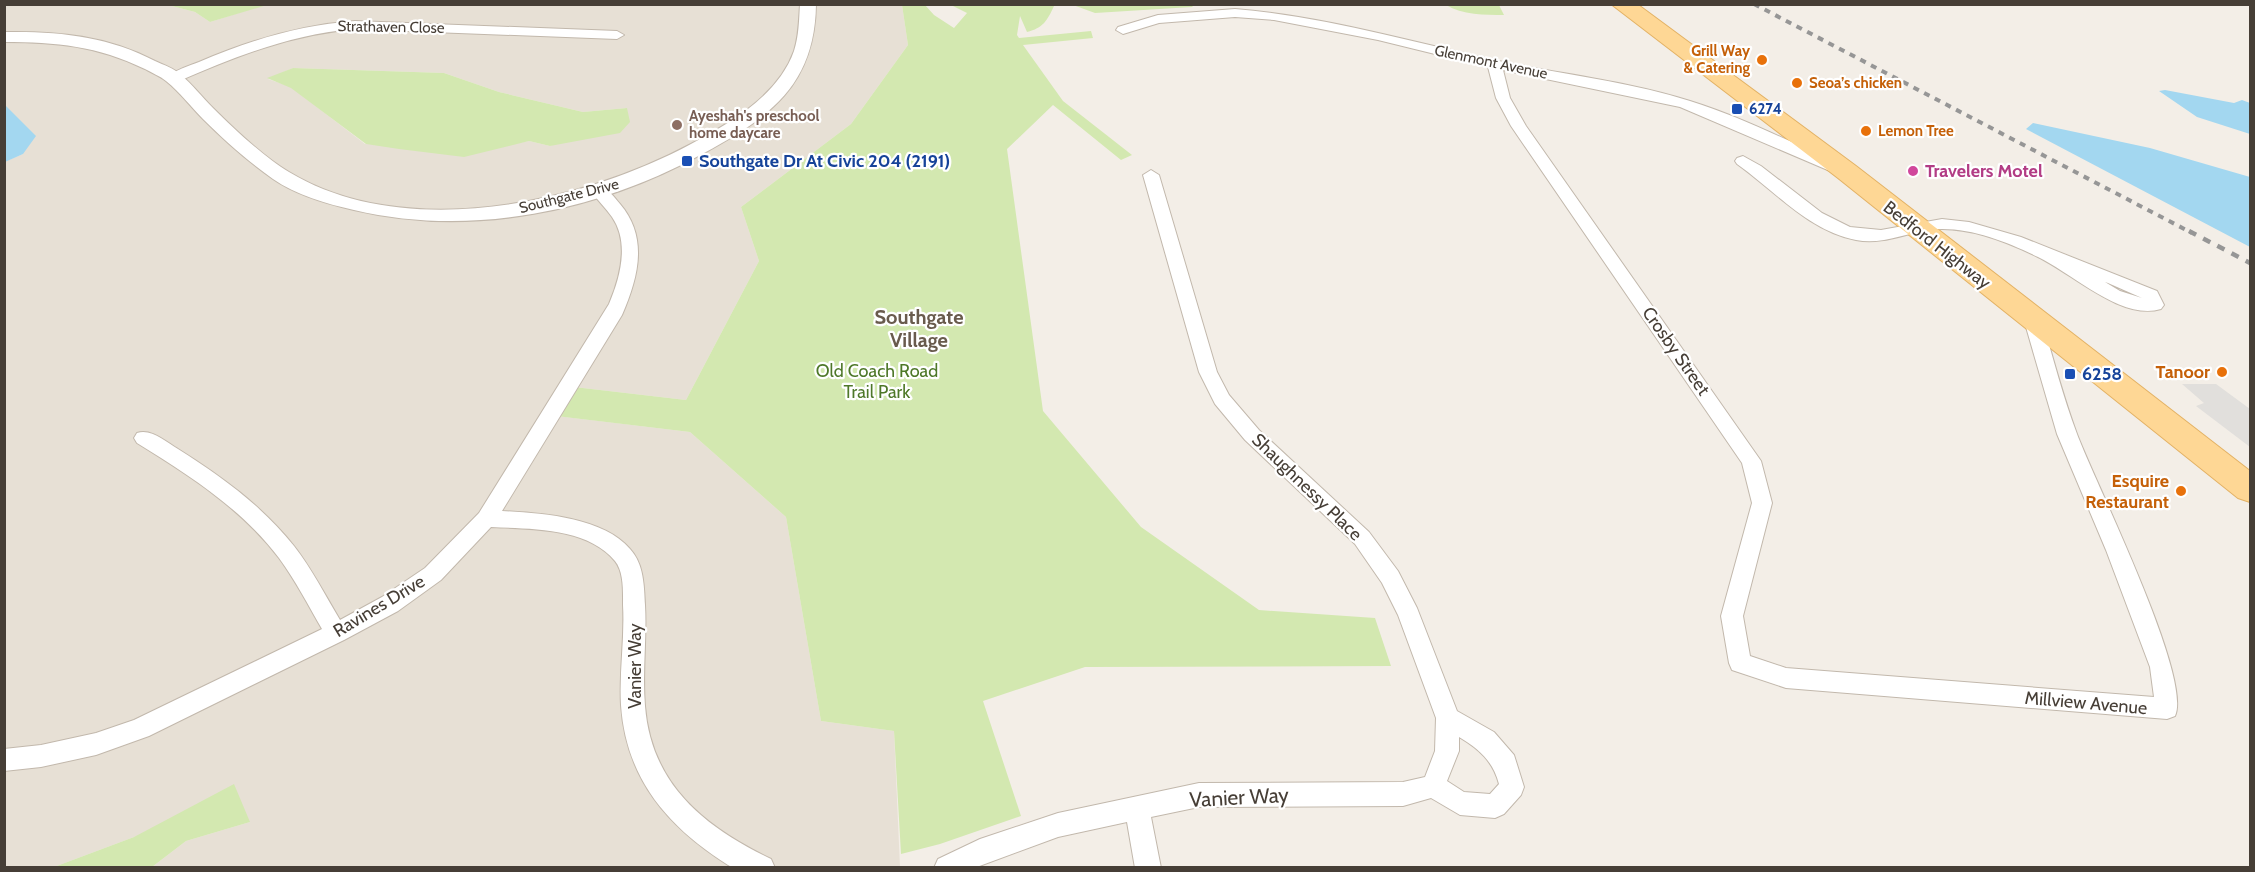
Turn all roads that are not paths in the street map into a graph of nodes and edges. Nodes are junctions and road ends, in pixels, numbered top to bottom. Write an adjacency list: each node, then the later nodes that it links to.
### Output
1 (808, 4): 11 (street, Southgate Drive)
2 (1622, 4): 9 (main road, Bedford Highway)
3 (1123, 30): 6 (street, Glenmont Avenue)
4 (617, 35): 7 (street, Strathaven Close)
5 (4, 37): 7 (street, Southgate Drive)
6 (1494, 64): 9 (street, Glenmont Avenue); 19 (street, Crosby Street)
7 (174, 78): 11 (street, Southgate Drive)
8 (1743, 162): 12 (street)
9 (1847, 172): 12 (main road, Bedford Highway)
10 (1151, 175): 20 (street, Shaughnessy Place)
11 (599, 191): 17 (street, Ravines Drive)
12 (1917, 228): 13 (street); 14 (main road, Bedford Highway)
13 (2055, 258): 13 (street)
14 (2033, 320): 16 (main road, Bedford Highway); 19 (street, Millview Avenue)
15 (144, 438): 18 (street)
16 (2250, 489)
17 (486, 519): 18 (street, Ravines Drive); 24 (street, Vanier Way)
18 (336, 633): 21 (street, Ravines Drive)
19 (1740, 663)
20 (1448, 718): 22 (street); 22 (street)
21 (4, 760)
22 (1433, 786): 23 (street, Vanier Way)
23 (1137, 808): 25 (street, Vanier Way); 26 (street)
24 (762, 867)
25 (947, 867)
26 (1148, 867)

